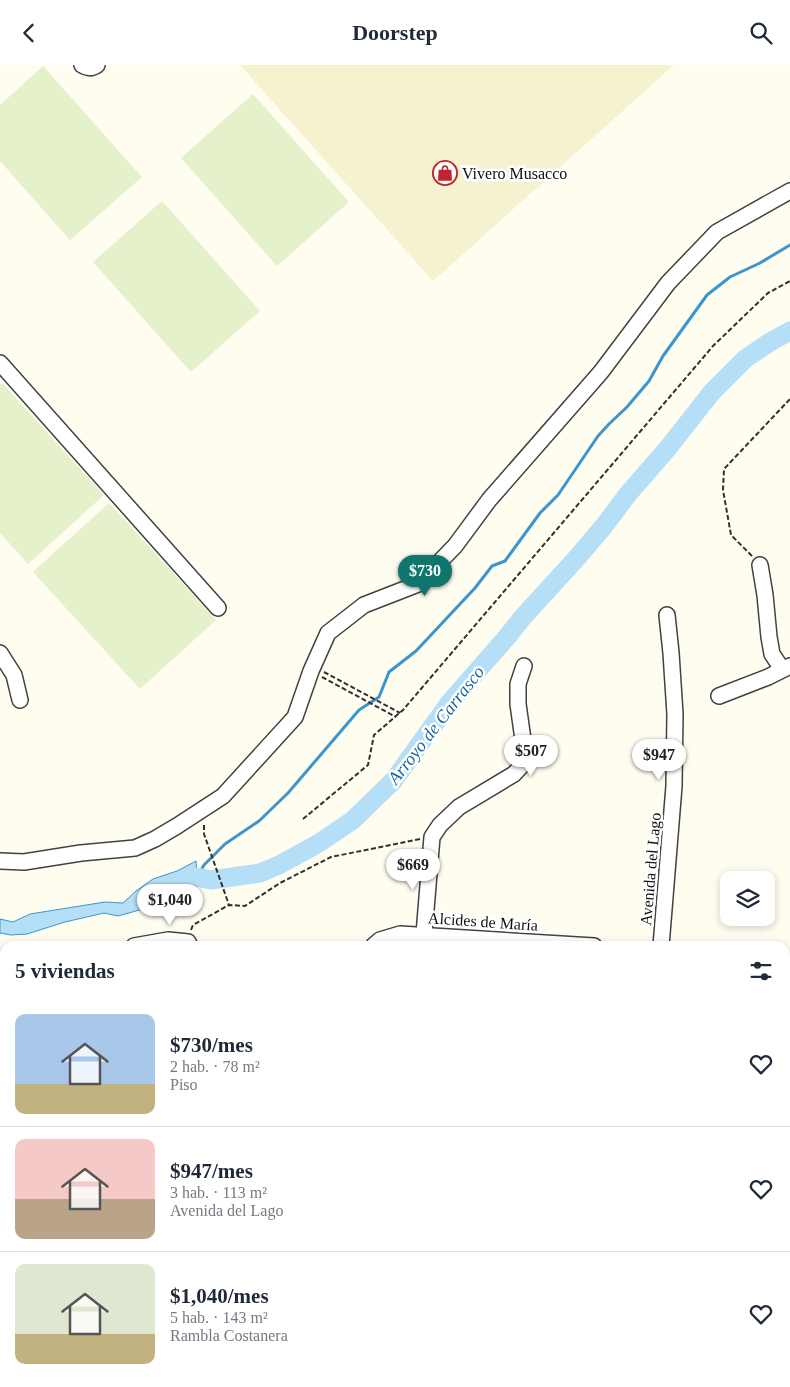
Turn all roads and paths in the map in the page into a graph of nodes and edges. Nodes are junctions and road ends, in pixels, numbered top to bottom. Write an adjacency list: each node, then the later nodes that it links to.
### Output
1 (82, 65): 2 (street)
2 (97, 65)
3 (790, 191): 11 (street)
4 (790, 281): 17 (path)
5 (0, 363): 8 (street)
6 (790, 399): 7 (path)
7 (760, 565): 13 (street)
8 (218, 608)
9 (667, 615): 28 (street, Avenida del Lago)
10 (0, 653): 16 (street)
11 (313, 666): 17 (path); 22 (street)
12 (524, 666): 21 (street)
13 (786, 668): 15 (street)
14 (336, 684): 18 (path)
15 (719, 696)
16 (20, 700)
17 (400, 713): 18 (path)
18 (396, 717): 19 (path)
19 (303, 819)
20 (204, 834): 23 (path)
21 (432, 837): 23 (path); 24 (street)
22 (0, 861)
23 (229, 905): 25 (path)
24 (424, 940): 26 (street, Alcides de María); 27 (street, Alcides de María)
25 (190, 941)
26 (379, 941)
27 (452, 941)
28 (661, 941)

